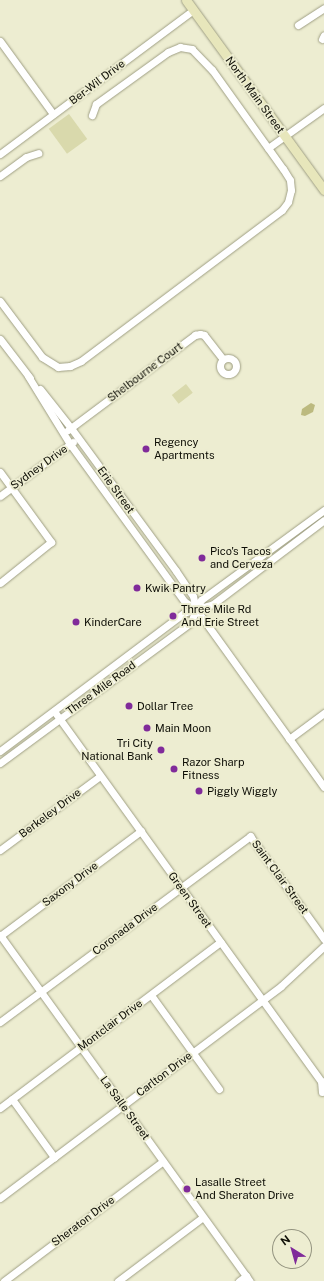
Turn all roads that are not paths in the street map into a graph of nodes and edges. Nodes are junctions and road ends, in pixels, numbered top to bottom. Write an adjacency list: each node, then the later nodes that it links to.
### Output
1 (186, 0): 3 (main road, North Main Street)
2 (324, 8): 4 (street)
3 (193, 10): 7 (street, Ber-Wil Drive); 9 (main road, North Main Street)
4 (298, 25)
5 (0, 41): 7 (street)
6 (324, 108): 9 (street)
7 (53, 114): 12 (street, Ber-Wil Drive)
8 (92, 115): 10 (street)
9 (285, 136): 10 (street); 14 (main road, North Main Street)
10 (268, 148): 15 (street)
11 (38, 153): 13 (street)
12 (0, 154)
13 (0, 176)
14 (324, 190)
15 (0, 301)
16 (0, 339): 18 (street, Erie Street)
17 (223, 359): 19 (street, Shelbourne Court)
18 (28, 376): 19 (street, Erie Street); 20 (street, Erie Street)
19 (71, 428): 20 (street, Shelbourne Court); 21 (street, Erie Street)
20 (64, 434): 22 (street, Erie Street)
21 (78, 438): 22 (street, Sydney Drive); 27 (street, Erie Street)
22 (70, 444): 24 (street, Sydney Drive); 29 (street, Erie Street)
23 (0, 472): 24 (street)
24 (12, 487): 25 (street, Sydney Drive); 32 (street)
25 (0, 496)
26 (324, 510): 33 (street, Three Mile Road)
27 (134, 515): 29 (street); 30 (street, Erie Street)
28 (324, 520): 33 (street, Three Mile Road)
29 (126, 521): 31 (street, Erie Street)
30 (163, 554): 31 (street); 33 (street, Erie Street)
31 (154, 560): 33 (street, Erie Street)
32 (0, 583)
33 (196, 609): 34 (street, Three Mile Road); 36 (street, Three Mile Road); 37 (street, Erie Street)
34 (54, 711): 36 (street, Green Street); 38 (street, Three Mile Road)
35 (324, 713): 37 (street)
36 (59, 719): 39 (street, Three Mile Road); 40 (street, Green Street)
37 (289, 739): 41 (street, Erie Street)
38 (0, 751)
39 (0, 763)
40 (100, 776): 42 (street, Green Street); 44 (street, Berkeley Drive)
41 (324, 787)
42 (141, 831): 45 (street, Green Street); 46 (street, Saxony Drive)
43 (250, 836): 45 (street, Coronada Drive); 47 (street, Saint Clair Street)
44 (0, 850)
45 (181, 887): 48 (street, Green Street); 50 (street, Coronada Drive)
46 (0, 936): 50 (street, La Salle Street)
47 (324, 939)
48 (220, 942): 51 (street, Montclair Drive); 52 (street, Green Street)
49 (324, 946): 52 (street, Carlton Drive)
50 (41, 992): 53 (street, Coronada Drive); 54 (street, La Salle Street)
51 (151, 995): 54 (street, Montclair Drive); 55 (street)
52 (262, 1000): 55 (street, Carlton Drive); 57 (street, Green Street)
53 (0, 1022)
54 (81, 1047): 58 (street, Montclair Drive); 59 (street, La Salle Street)
55 (192, 1052): 56 (street); 59 (street, Carlton Drive)
56 (219, 1089)
57 (322, 1092)
58 (12, 1099): 60 (street, Montclair Drive); 61 (street)
59 (123, 1105): 61 (street, Carlton Drive); 62 (street, La Salle Street)
60 (0, 1108)
61 (54, 1157): 63 (street, Carlton Drive)
62 (163, 1161): 64 (street, La Salle Street); 66 (street, Sheraton Drive)
63 (0, 1198)
64 (203, 1216): 65 (street, La Salle Street); 67 (street)
65 (248, 1278): 68 (street)
66 (4, 1281)
67 (118, 1281)
68 (239, 1281)

